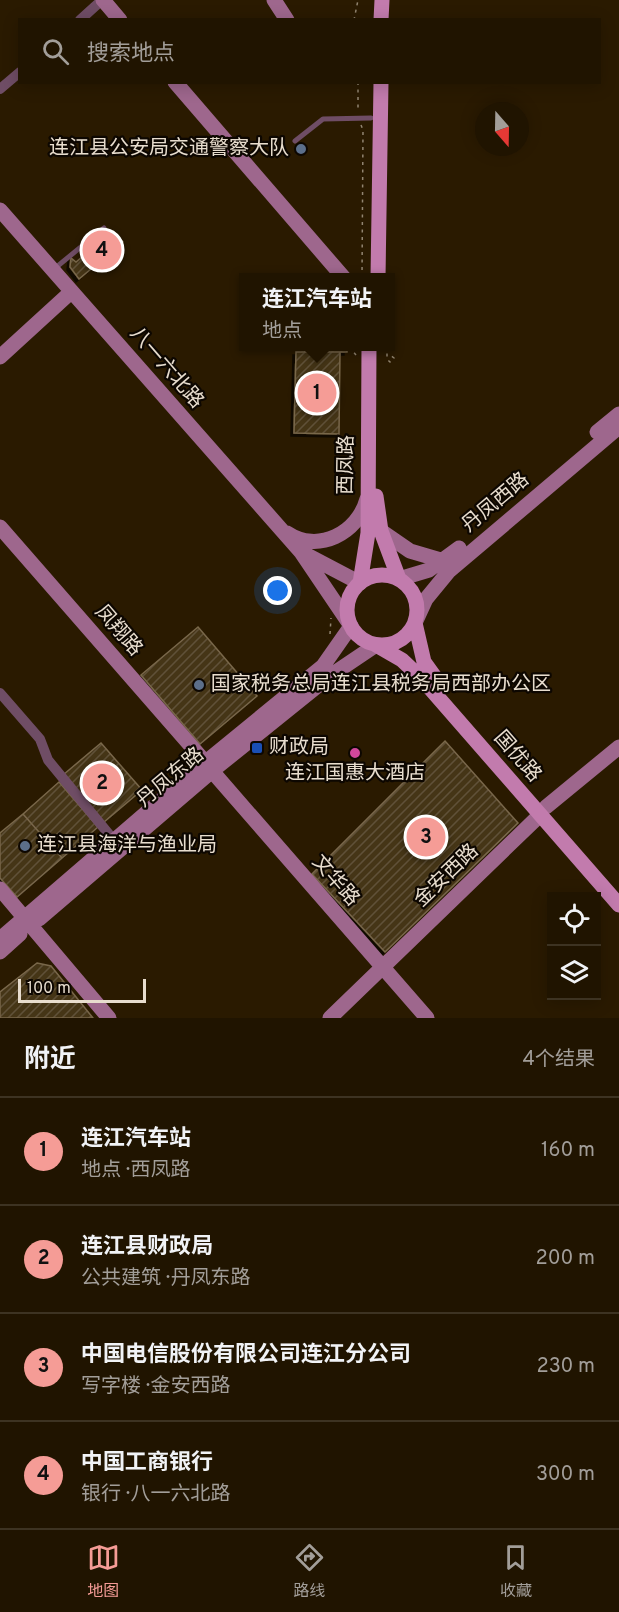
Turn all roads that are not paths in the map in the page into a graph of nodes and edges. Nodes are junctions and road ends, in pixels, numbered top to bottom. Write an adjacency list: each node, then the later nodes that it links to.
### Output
1 (103, 0): 5 (street); 6 (main road)
2 (274, 0): 7 (main road)
3 (372, 0): 8 (main road)
4 (382, 0): 9 (main road)
5 (82, 18)
6 (118, 18)
7 (286, 18)
8 (372, 18)
9 (381, 18)
10 (18, 74): 14 (street)
11 (177, 84): 20 (main road)
12 (371, 84): 15 (main road)
13 (381, 84): 22 (main road)
14 (0, 89)
15 (364, 118): 16 (lane); 21 (main road)
16 (296, 141)
17 (0, 210): 19 (main road, 八一六北路)
18 (104, 228): 19 (lane)
19 (53, 270): 23 (main road, 八一六北路)
20 (340, 273)
21 (370, 273)
22 (378, 273)
23 (71, 292): 26 (main road); 31 (main road, 八一六北路)
24 (384, 351): 32 (main road, 西凤路)
25 (364, 352): 29 (main road, 西凤路)
26 (0, 357)
27 (619, 414): 34 (main road, 丹凤西路)
28 (619, 427): 37 (main road, 丹凤西路)
29 (367, 499): 31 (main road); 36 (main road, 西凤路)
30 (0, 527): 42 (main road, 凤翔路)
31 (280, 528): 33 (main road, 八一六北路)
32 (381, 531): 34 (main road); 35 (main road, 西凤路)
33 (301, 552): 36 (main road, 八一六北路); 38 (main road, 八一六北路)
34 (444, 561): 35 (main road, 丹凤西路)
35 (399, 579): 36 (main road); 37 (main road)
36 (360, 583): 38 (main road)
37 (415, 623): 39 (main road); 43 (main road, 国优路)
38 (351, 626): 39 (main road); 42 (main road, 丹凤东路)
39 (376, 645): 42 (main road, 丹凤东路); 43 (main road, 国优路)
40 (0, 693): 44 (street)
41 (619, 747): 43 (main road, 金安西路)
42 (208, 767): 44 (main road, 丹凤东路); 51 (main road, 文华路)
43 (543, 811): 46 (main road, 国优路); 47 (main road, 国优路); 51 (main road, 金安西路)
44 (117, 845): 48 (main road, 丹凤东路)
45 (0, 889): 48 (main road)
46 (619, 890)
47 (619, 905)
48 (28, 921): 49 (main road, 丹凤东路); 50 (main road, 丹凤东路); 52 (main road)
49 (0, 939)
50 (0, 952)
51 (383, 968): 53 (main road, 金安西路); 54 (main road, 文华路)
52 (109, 1018)
53 (330, 1018)
54 (427, 1018)

